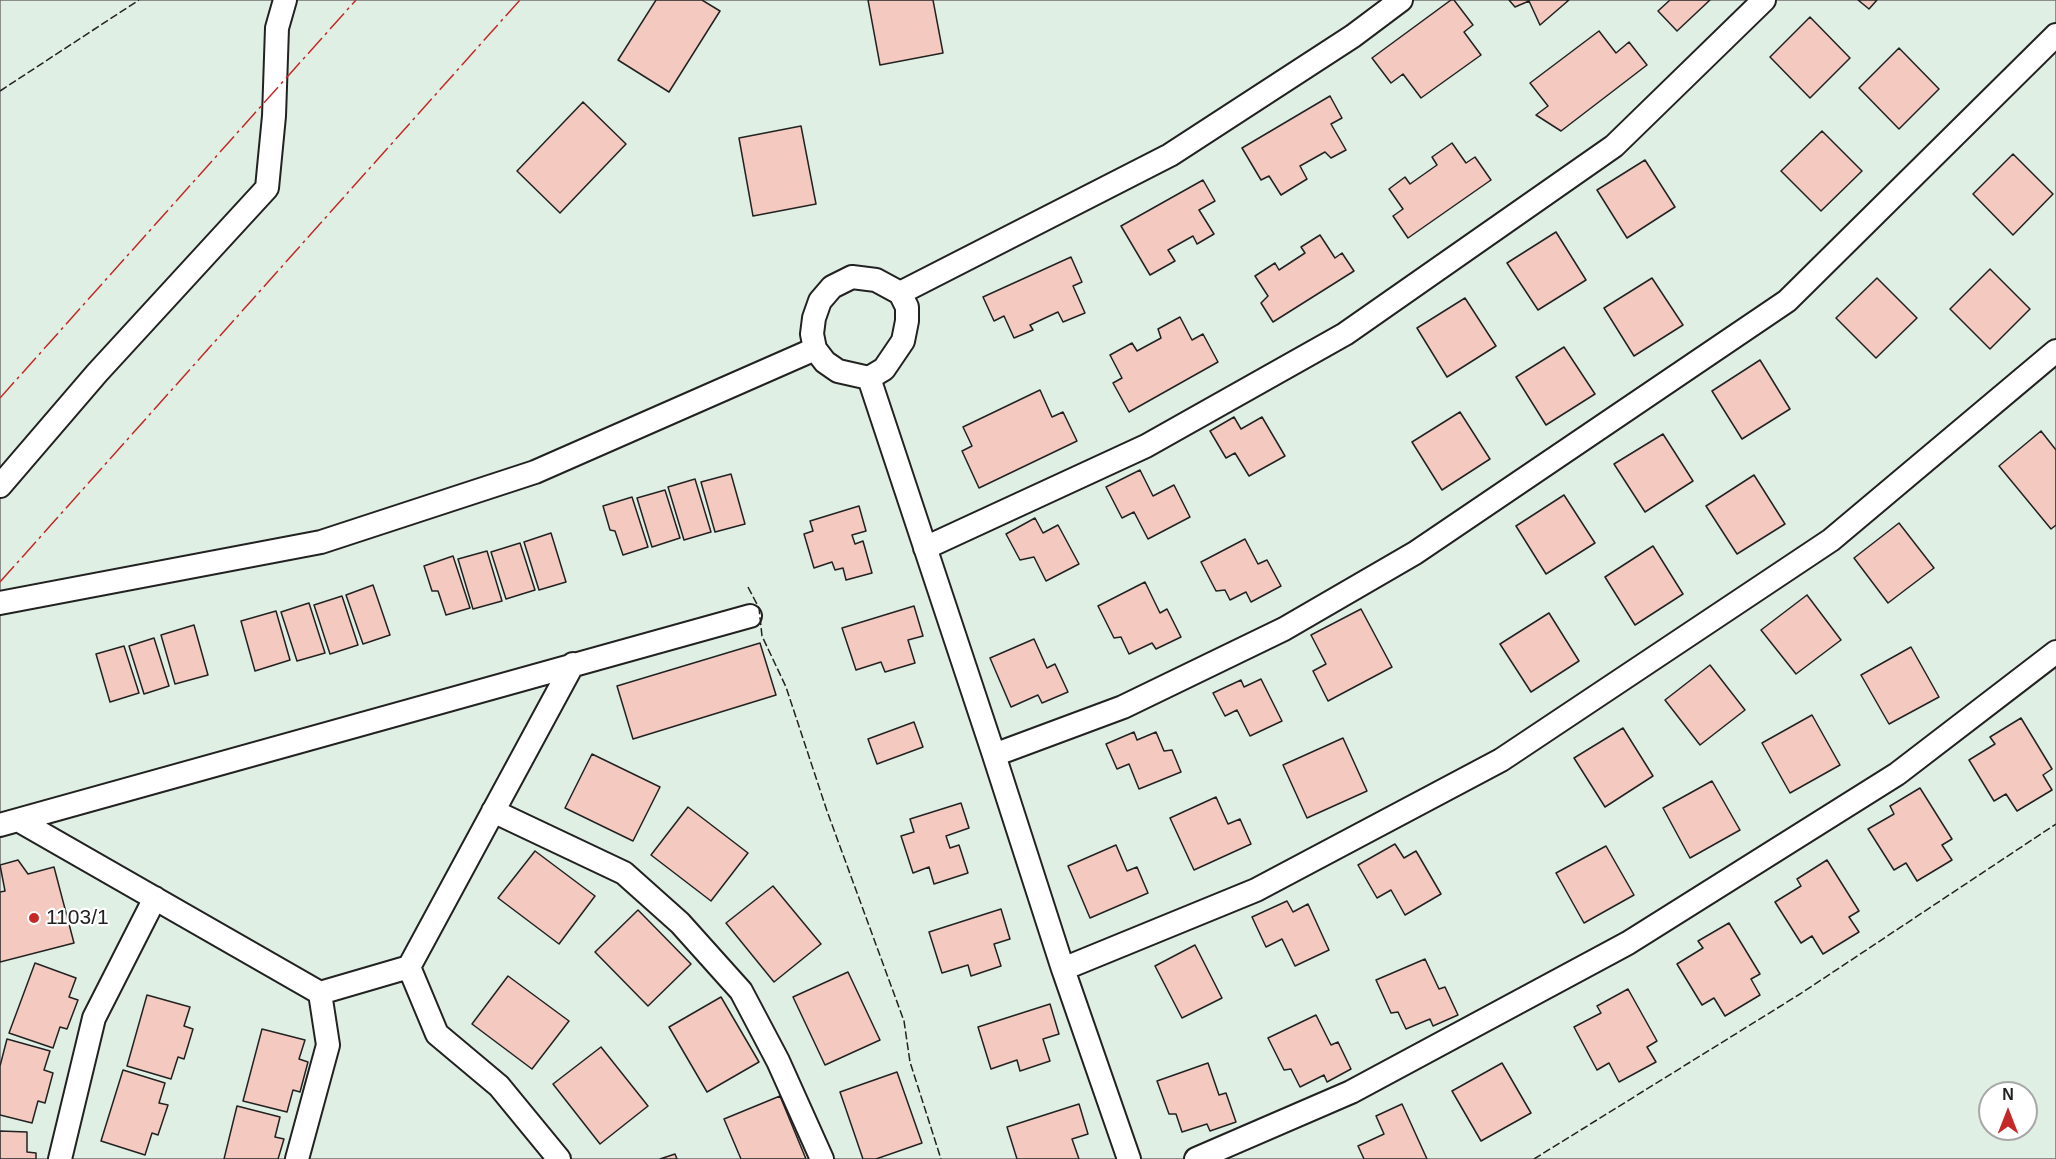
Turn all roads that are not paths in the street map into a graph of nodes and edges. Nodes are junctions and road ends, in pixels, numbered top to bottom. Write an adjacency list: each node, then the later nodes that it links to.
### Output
1 (285, 0): 9 (street)
2 (1401, 0): 5 (street)
3 (1764, 0): 10 (street)
4 (2056, 35): 15 (street)
5 (900, 293): 6 (street); 8 (street)
6 (815, 349): 8 (street); 11 (street)
7 (2056, 351): 20 (street)
8 (869, 378): 10 (street)
9 (0, 486)
10 (925, 548): 15 (street)
11 (0, 603)
12 (750, 616): 14 (street)
13 (2056, 652): 27 (street)
14 (573, 664): 16 (street); 17 (street)
15 (994, 754): 20 (street)
16 (493, 811): 19 (street); 25 (street)
17 (9, 823): 18 (street)
18 (155, 898): 21 (street); 22 (street)
19 (409, 967): 21 (street); 24 (street)
20 (1063, 969): 26 (street)
21 (320, 993): 23 (street)
22 (60, 1159)
23 (297, 1159)
24 (559, 1159)
25 (822, 1159)
26 (1129, 1159)
27 (1196, 1159)

